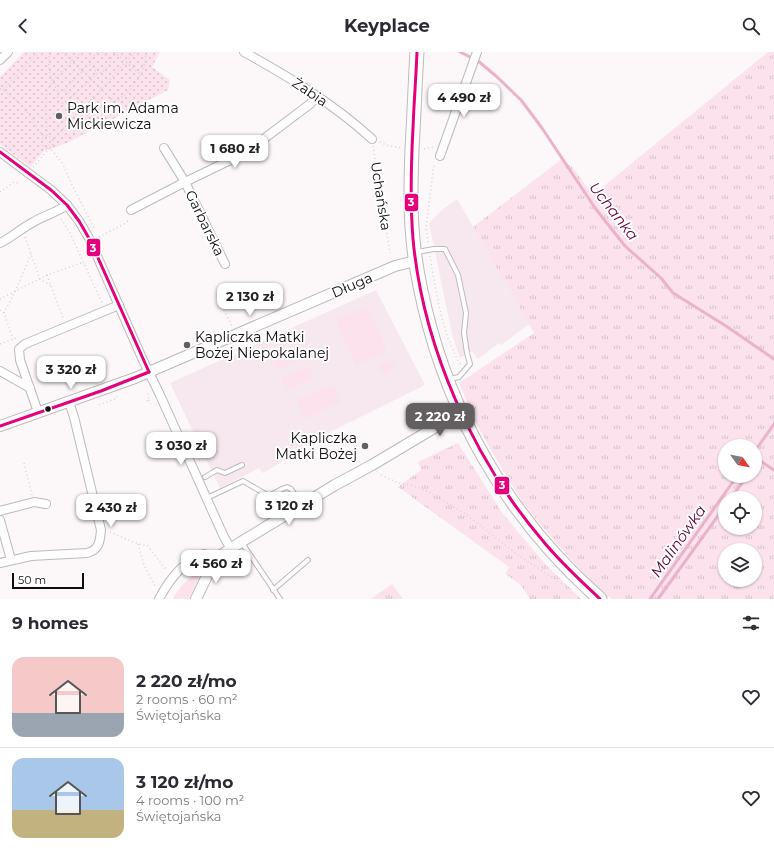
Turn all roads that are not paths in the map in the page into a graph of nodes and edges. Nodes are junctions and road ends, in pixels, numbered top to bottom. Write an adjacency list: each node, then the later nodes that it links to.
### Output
1 (8, 52): 5 (street)
2 (244, 52): 6 (street, Żabia)
3 (417, 52): 15 (main road)
4 (477, 52): 10 (street)
5 (0, 60)
6 (316, 96): 7 (street, Żabia); 11 (street)
7 (372, 139)
8 (164, 148): 11 (street, Garbarska)
9 (0, 152): 12 (street)
10 (440, 156)
11 (185, 182): 13 (street); 16 (street, Garbarska)
12 (67, 205): 14 (street); 17 (street)
13 (131, 210)
14 (0, 243)
15 (415, 256): 19 (street, Długa); 20 (main road); 20 (lane)
16 (225, 264)
17 (119, 305): 19 (street); 21 (street)
18 (0, 370): 21 (street)
19 (149, 372): 22 (street, Długa); 28 (street)
20 (447, 380): 24 (main road)
21 (30, 388): 23 (street)
22 (69, 402): 23 (street, Długa); 36 (street)
23 (38, 412): 25 (street, Długa)
24 (460, 413): 30 (street); 43 (main road)
25 (0, 426)
26 (242, 465): 27 (lane)
27 (205, 477)
28 (206, 498): 30 (lane); 34 (street)
29 (46, 504): 31 (street)
30 (302, 505): 33 (street)
31 (0, 511)
32 (0, 520): 36 (street)
33 (241, 542): 34 (street); 39 (lane)
34 (231, 549): 35 (street)
35 (215, 559): 40 (street); 41 (street)
36 (12, 560): 38 (street)
37 (308, 560): 39 (lane)
38 (0, 563)
39 (273, 590): 42 (lane)
40 (159, 599)
41 (196, 599)
42 (280, 599)
43 (600, 599)

